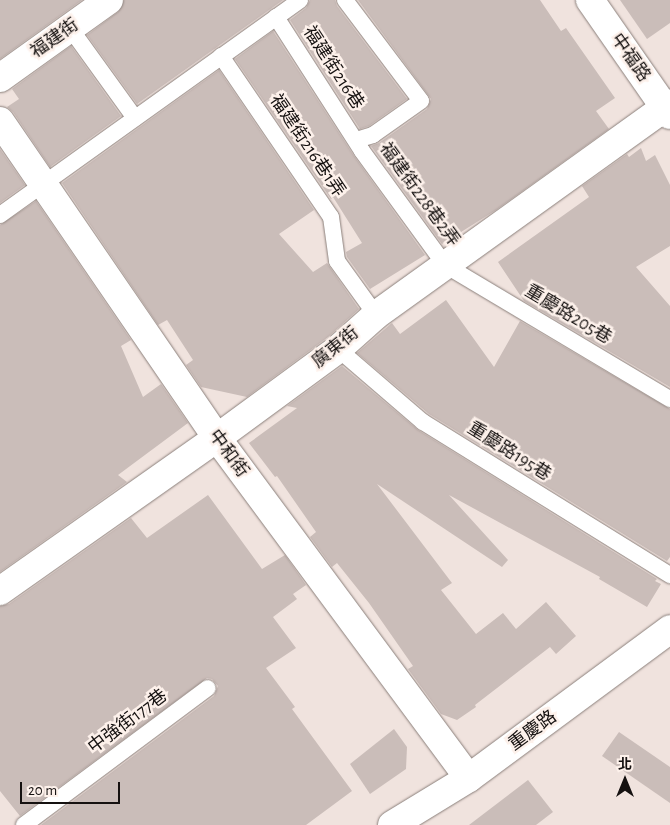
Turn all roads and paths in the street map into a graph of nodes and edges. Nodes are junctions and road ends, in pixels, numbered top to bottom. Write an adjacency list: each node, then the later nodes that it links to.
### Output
1 (110, 0): 6 (street, 福建街)
2 (300, 0): 5 (lane)
3 (345, 0): 12 (lane, 福建街228巷2弄)
4 (590, 0): 9 (street, 中福路)
5 (276, 17): 7 (lane); 12 (lane, 福建街216巷)
6 (70, 28): 8 (street, 福建街); 10 (lane)
7 (221, 56): 10 (lane); 16 (lane, 福建街216巷1弄)
8 (0, 78)
9 (668, 109): 15 (street, 廣東街)
10 (135, 118): 13 (lane)
11 (0, 121): 13 (street, 中和街)
12 (357, 140): 15 (lane, 福建街228巷2弄)
13 (44, 184): 14 (lane); 19 (street, 中和街)
14 (0, 215)
15 (445, 265): 16 (street, 廣東街); 18 (lane, 重慶路205巷)
16 (376, 315): 17 (street, 廣東街)
17 (338, 349): 19 (street, 廣東街); 20 (lane, 重慶路195巷)
18 (670, 400)
19 (217, 438): 21 (street, 廣東街); 24 (street, 中和街)
20 (670, 575)
21 (0, 591)
22 (670, 630): 24 (street, 重慶路)
23 (208, 688): 26 (lane, 中強街177巷)
24 (469, 778): 25 (street, 重慶路)
25 (404, 822)
26 (24, 825)

